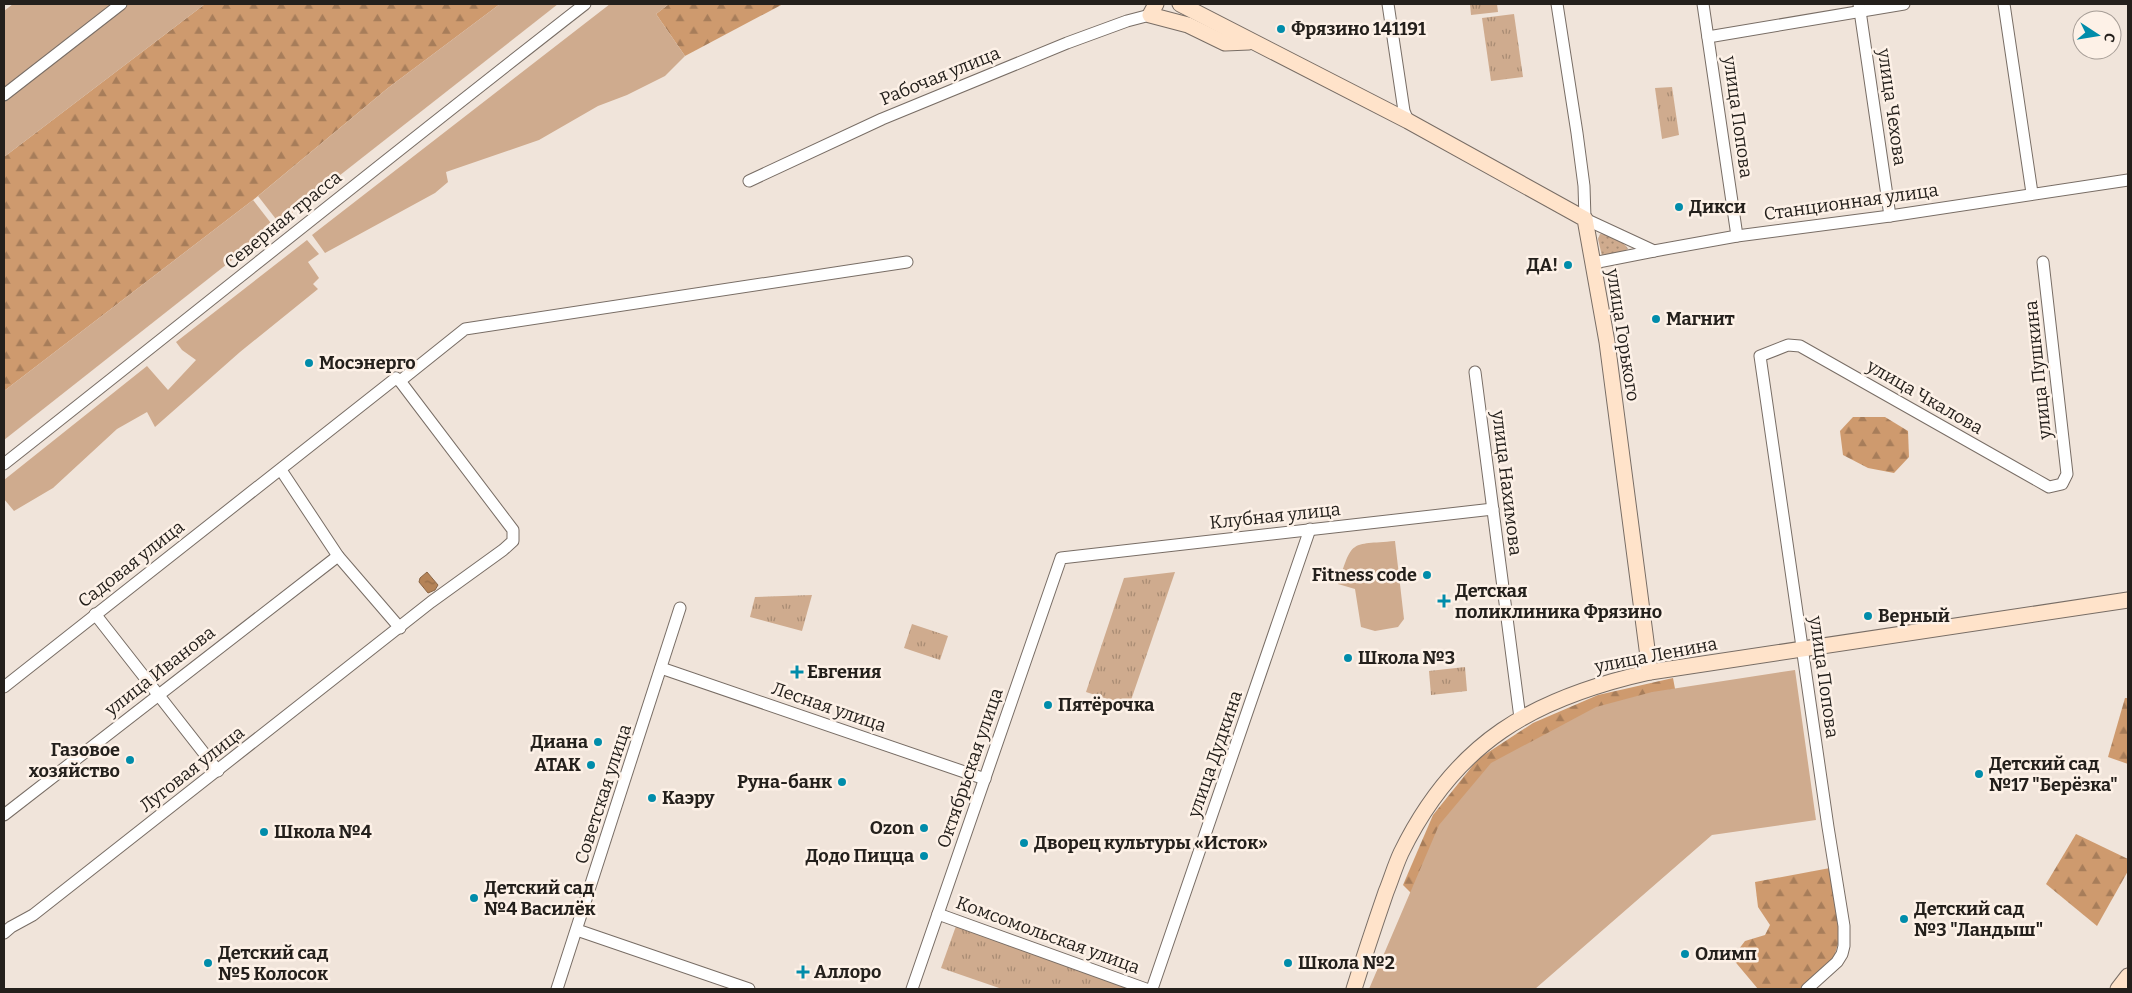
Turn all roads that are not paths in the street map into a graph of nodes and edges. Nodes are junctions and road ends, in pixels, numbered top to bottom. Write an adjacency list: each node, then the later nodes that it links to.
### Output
1 (121, 4): 13 (street)
2 (584, 4): 28 (street, Северная трасса)
3 (1180, 4): 12 (street)
4 (1388, 4): 14 (street)
5 (1557, 4): 19 (street, улица Горького)
6 (1703, 4): 11 (street, улица Попова)
7 (1904, 4): 9 (street)
8 (2004, 4): 17 (street)
9 (1860, 8): 11 (street); 18 (street, улица Чехова)
10 (1153, 9): 12 (street); 16 (street, Рабочая улица)
11 (1708, 37): 20 (street, улица Попова)
12 (1251, 42): 14 (street)
13 (4, 95)
14 (1408, 122): 19 (street)
15 (2128, 180): 17 (street, Станционная улица)
16 (749, 181)
17 (2032, 193): 18 (street, Станционная улица)
18 (1890, 216): 20 (street, Станционная улица)
19 (1586, 219): 21 (street); 24 (street, улица Горького)
20 (1737, 236): 21 (street, Станционная улица)
21 (1654, 251): 24 (street, Станционная улица)
22 (907, 262): 27 (street)
23 (2043, 262): 30 (street, улица Пушкина)
24 (1593, 264): 41 (street, улица Горького)
25 (1760, 356): 30 (street, улица Чкалова); 39 (street, улица Попова)
26 (1475, 372): 31 (street, улица Нахимова)
27 (400, 381): 29 (street, Садовая улица); 38 (street, Луговая улица)
28 (4, 464)
29 (281, 470): 33 (street); 37 (street, Садовая улица)
30 (2067, 474)
31 (1492, 509): 32 (street, Клубная улица); 44 (street, улица Нахимова)
32 (1310, 530): 34 (street, Клубная улица); 56 (street, улица Дудкина)
33 (338, 556): 38 (street); 43 (street, улица Иванова)
34 (1061, 558): 46 (street, Октябрьская улица)
35 (2128, 600): 39 (street, улица Ленина)
36 (680, 608): 40 (street, Советская улица)
37 (95, 614): 42 (street, Садовая улица); 43 (street)
38 (400, 628): 45 (street, Луговая улица)
39 (1802, 649): 41 (street, улица Ленина); 58 (street, улица Попова)
40 (661, 668): 46 (street, Лесная улица); 50 (street, Советская улица)
41 (1650, 672): 44 (street, улица Ленина)
42 (4, 687)
43 (158, 695): 45 (street); 47 (street, улица Иванова)
44 (1520, 718): 57 (street, улица Ленина)
45 (218, 771): 49 (street, Луговая улица)
46 (985, 779): 48 (street, Октябрьская улица)
47 (4, 815)
48 (938, 914): 54 (street, Октябрьская улица); 55 (street, Комсомольская улица)
49 (6, 925)
50 (577, 930): 52 (street, Советская улица); 53 (street)
51 (2128, 976): 59 (street)
52 (557, 989)
53 (749, 989)
54 (912, 989)
55 (1146, 989)
56 (1152, 989)
57 (1354, 989)
58 (1807, 989)
59 (2118, 989)

